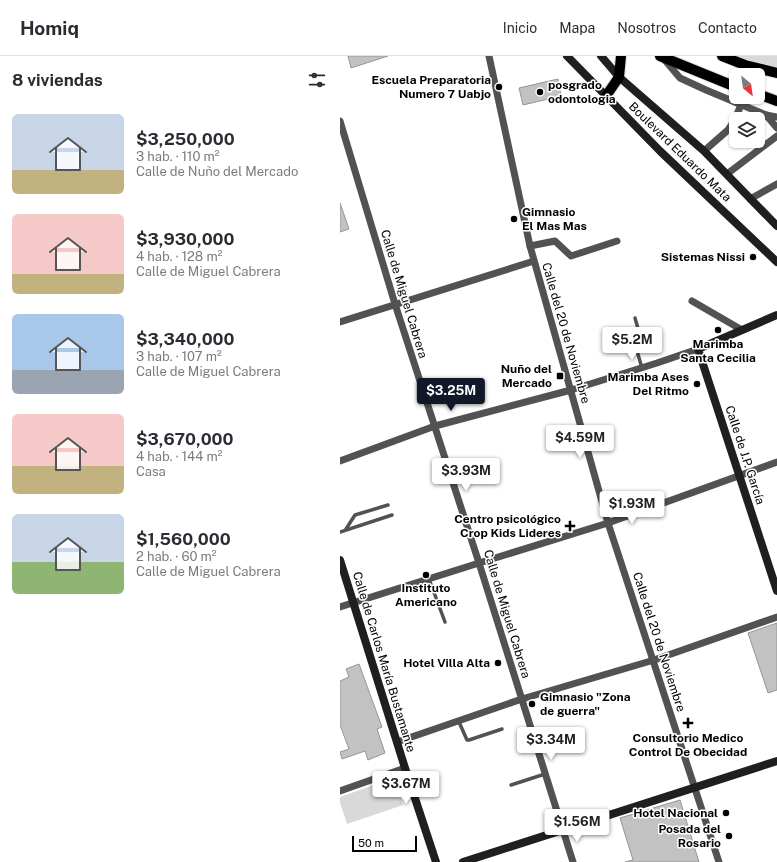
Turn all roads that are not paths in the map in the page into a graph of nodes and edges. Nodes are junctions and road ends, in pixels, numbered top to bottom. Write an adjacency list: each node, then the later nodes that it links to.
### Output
1 (489, 56): 25 (street, Calle del 20 de Noviembre)
2 (568, 56): 10 (street, Boulevard Eduardo Mata)
3 (601, 56): 8 (street, Boulevard Eduardo Mata)
4 (621, 56): 8 (main road)
5 (661, 56): 9 (main road); 13 (street)
6 (722, 56): 7 (main road)
7 (777, 73)
8 (619, 77): 10 (main road); 19 (street, Boulevard Eduardo Mata)
9 (729, 84)
10 (606, 96): 27 (street, Boulevard Eduardo Mata)
11 (765, 96): 12 (main road)
12 (777, 100)
13 (741, 105): 14 (street); 19 (street)
14 (766, 115): 15 (street); 17 (street)
15 (777, 117)
16 (340, 121): 29 (street, Calle de Miguel Cabrera)
17 (777, 128)
18 (777, 136): 20 (street)
19 (704, 151): 20 (street, Boulevard Eduardo Mata)
20 (726, 174): 22 (street, Boulevard Eduardo Mata)
21 (777, 184): 22 (street)
22 (750, 199): 23 (street, Boulevard Eduardo Mata)
23 (777, 226)
24 (617, 241): 25 (street)
25 (530, 246): 26 (street, Calle del 20 de Noviembre)
26 (534, 261): 29 (street); 36 (street, Calle del 20 de Noviembre)
27 (777, 262)
28 (692, 301): 33 (street)
29 (395, 304): 32 (street); 37 (street, Calle de Miguel Cabrera)
30 (777, 315): 33 (street)
31 (635, 318): 35 (lane)
32 (340, 322)
33 (742, 330): 34 (street)
34 (698, 349): 35 (street); 40 (street, Calle de J.P. García)
35 (642, 368): 36 (street)
36 (571, 390): 37 (street); 43 (street, Calle del 20 de Noviembre)
37 (435, 426): 38 (street); 47 (street, Calle de Miguel Cabrera)
38 (340, 461)
39 (777, 462): 40 (street)
40 (740, 476): 43 (street); 49 (street, Calle de J.P. García)
41 (388, 505): 44 (lane)
42 (392, 515): 44 (lane)
43 (608, 523): 47 (street); 54 (street, Calle del 20 de Noviembre)
44 (345, 530): 45 (lane)
45 (340, 532)
46 (340, 560): 50 (street, Calle de Carlos María Bustamante)
47 (479, 563): 48 (street); 55 (street, Calle de Miguel Cabrera)
48 (429, 579): 50 (street); 53 (lane)
49 (777, 591)
50 (353, 603): 51 (street); 58 (street, Calle de Carlos María Bustamante)
51 (340, 607)
52 (777, 617): 54 (street)
53 (445, 622)
54 (654, 660): 55 (street); 63 (street, Calle del 20 de Noviembre)
55 (522, 699): 56 (street); 61 (street, Calle de Miguel Cabrera)
56 (459, 722): 57 (lane); 58 (street)
57 (502, 729)
58 (397, 742): 60 (street, Calle de Carlos María Bustamante)
59 (777, 761): 63 (street)
60 (405, 768): 64 (street); 66 (street, Calle de Carlos María Bustamante)
61 (546, 774): 62 (lane); 65 (street, Calle de Miguel Cabrera)
62 (512, 785)
63 (696, 788): 65 (street); 69 (street, Calle del 20 de Noviembre)
64 (340, 791)
65 (563, 829): 67 (street); 68 (street, Calle de Miguel Cabrera)
66 (436, 862)
67 (463, 862)
68 (573, 862)
69 (720, 862)

